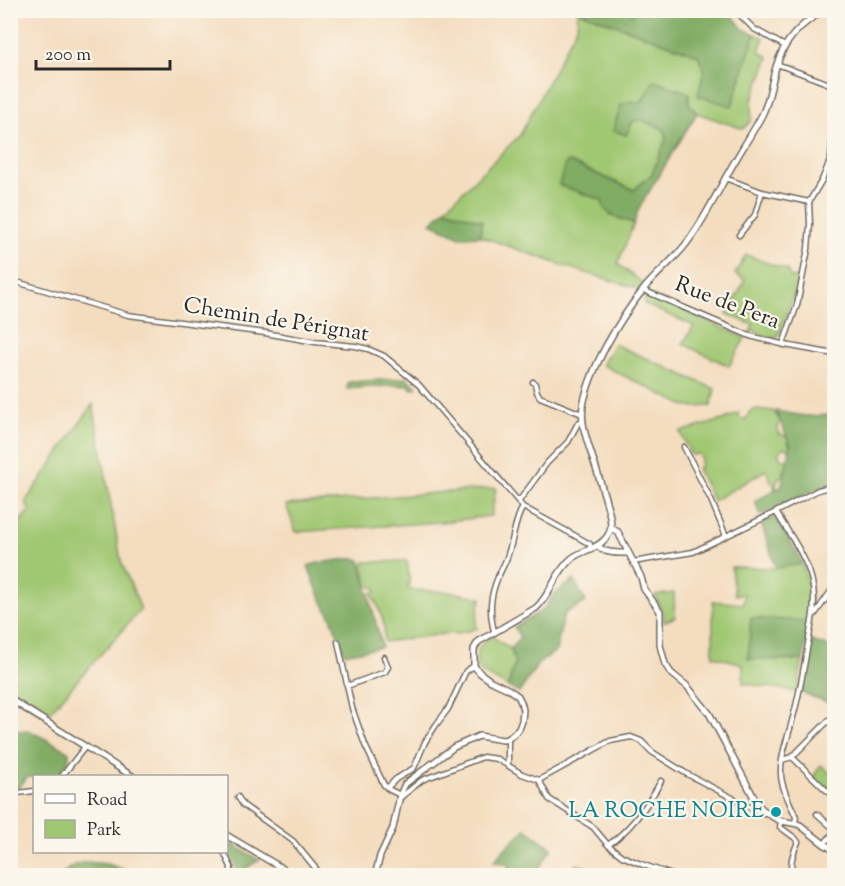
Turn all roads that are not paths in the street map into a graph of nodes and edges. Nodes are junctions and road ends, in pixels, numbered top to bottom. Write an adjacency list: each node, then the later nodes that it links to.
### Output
1 (735, 10): 3 (street)
2 (825, 10): 3 (street)
3 (785, 46): 4 (street)
4 (777, 64): 5 (street); 7 (street)
5 (834, 88)
6 (834, 115): 9 (street)
7 (725, 178): 8 (street); 12 (street)
8 (762, 192): 9 (street); 10 (street)
9 (809, 202): 13 (street)
10 (739, 234)
11 (10, 280): 19 (street, Chemin de Pérignat)
12 (643, 290): 13 (street, Rue de Pera); 16 (street)
13 (783, 344): 14 (street, Rue de Pera)
14 (834, 354)
15 (533, 382): 16 (street)
16 (583, 417): 19 (street); 22 (street)
17 (684, 447): 23 (street)
18 (834, 486): 21 (street)
19 (519, 501): 20 (street, Chemin de Pérignat)
20 (524, 507): 25 (street, Chemin de Pérignat); 30 (street)
21 (776, 512): 23 (street); 29 (street)
22 (611, 528): 24 (street); 26 (street)
23 (726, 536): 27 (street)
24 (598, 546): 25 (street); 26 (street)
25 (590, 549): 30 (street)
26 (628, 553): 27 (street)
27 (633, 561): 52 (street)
28 (834, 587): 29 (street)
29 (814, 614): 40 (street)
30 (494, 631): 33 (street)
31 (338, 642): 34 (street)
32 (384, 657): 34 (street)
33 (474, 666): 37 (street); 46 (street)
34 (346, 686): 46 (street)
35 (10, 699): 38 (street)
36 (834, 715): 39 (street)
37 (508, 739): 41 (street); 51 (street)
38 (85, 747): 42 (street); 43 (street)
39 (792, 757): 40 (street); 49 (street)
40 (782, 760): 55 (street)
41 (508, 765): 44 (street); 51 (street)
42 (64, 775)
43 (129, 775)
44 (539, 780): 52 (street); 59 (street)
45 (661, 781): 59 (street)
46 (387, 788): 51 (street)
47 (33, 791): 48 (street)
48 (10, 794)
49 (834, 796)
50 (238, 797): 64 (street)
51 (399, 797): 65 (street)
52 (766, 813): 54 (street)
53 (817, 814): 56 (street)
54 (782, 821): 55 (street); 67 (street)
55 (795, 823): 58 (street)
56 (834, 830): 58 (street)
57 (228, 836): 63 (street)
58 (824, 844): 60 (street)
59 (608, 845): 66 (street)
60 (834, 850)
61 (224, 853): 62 (street)
62 (230, 876)
63 (294, 876)
64 (322, 876)
65 (375, 876)
66 (675, 876)
67 (793, 876)

